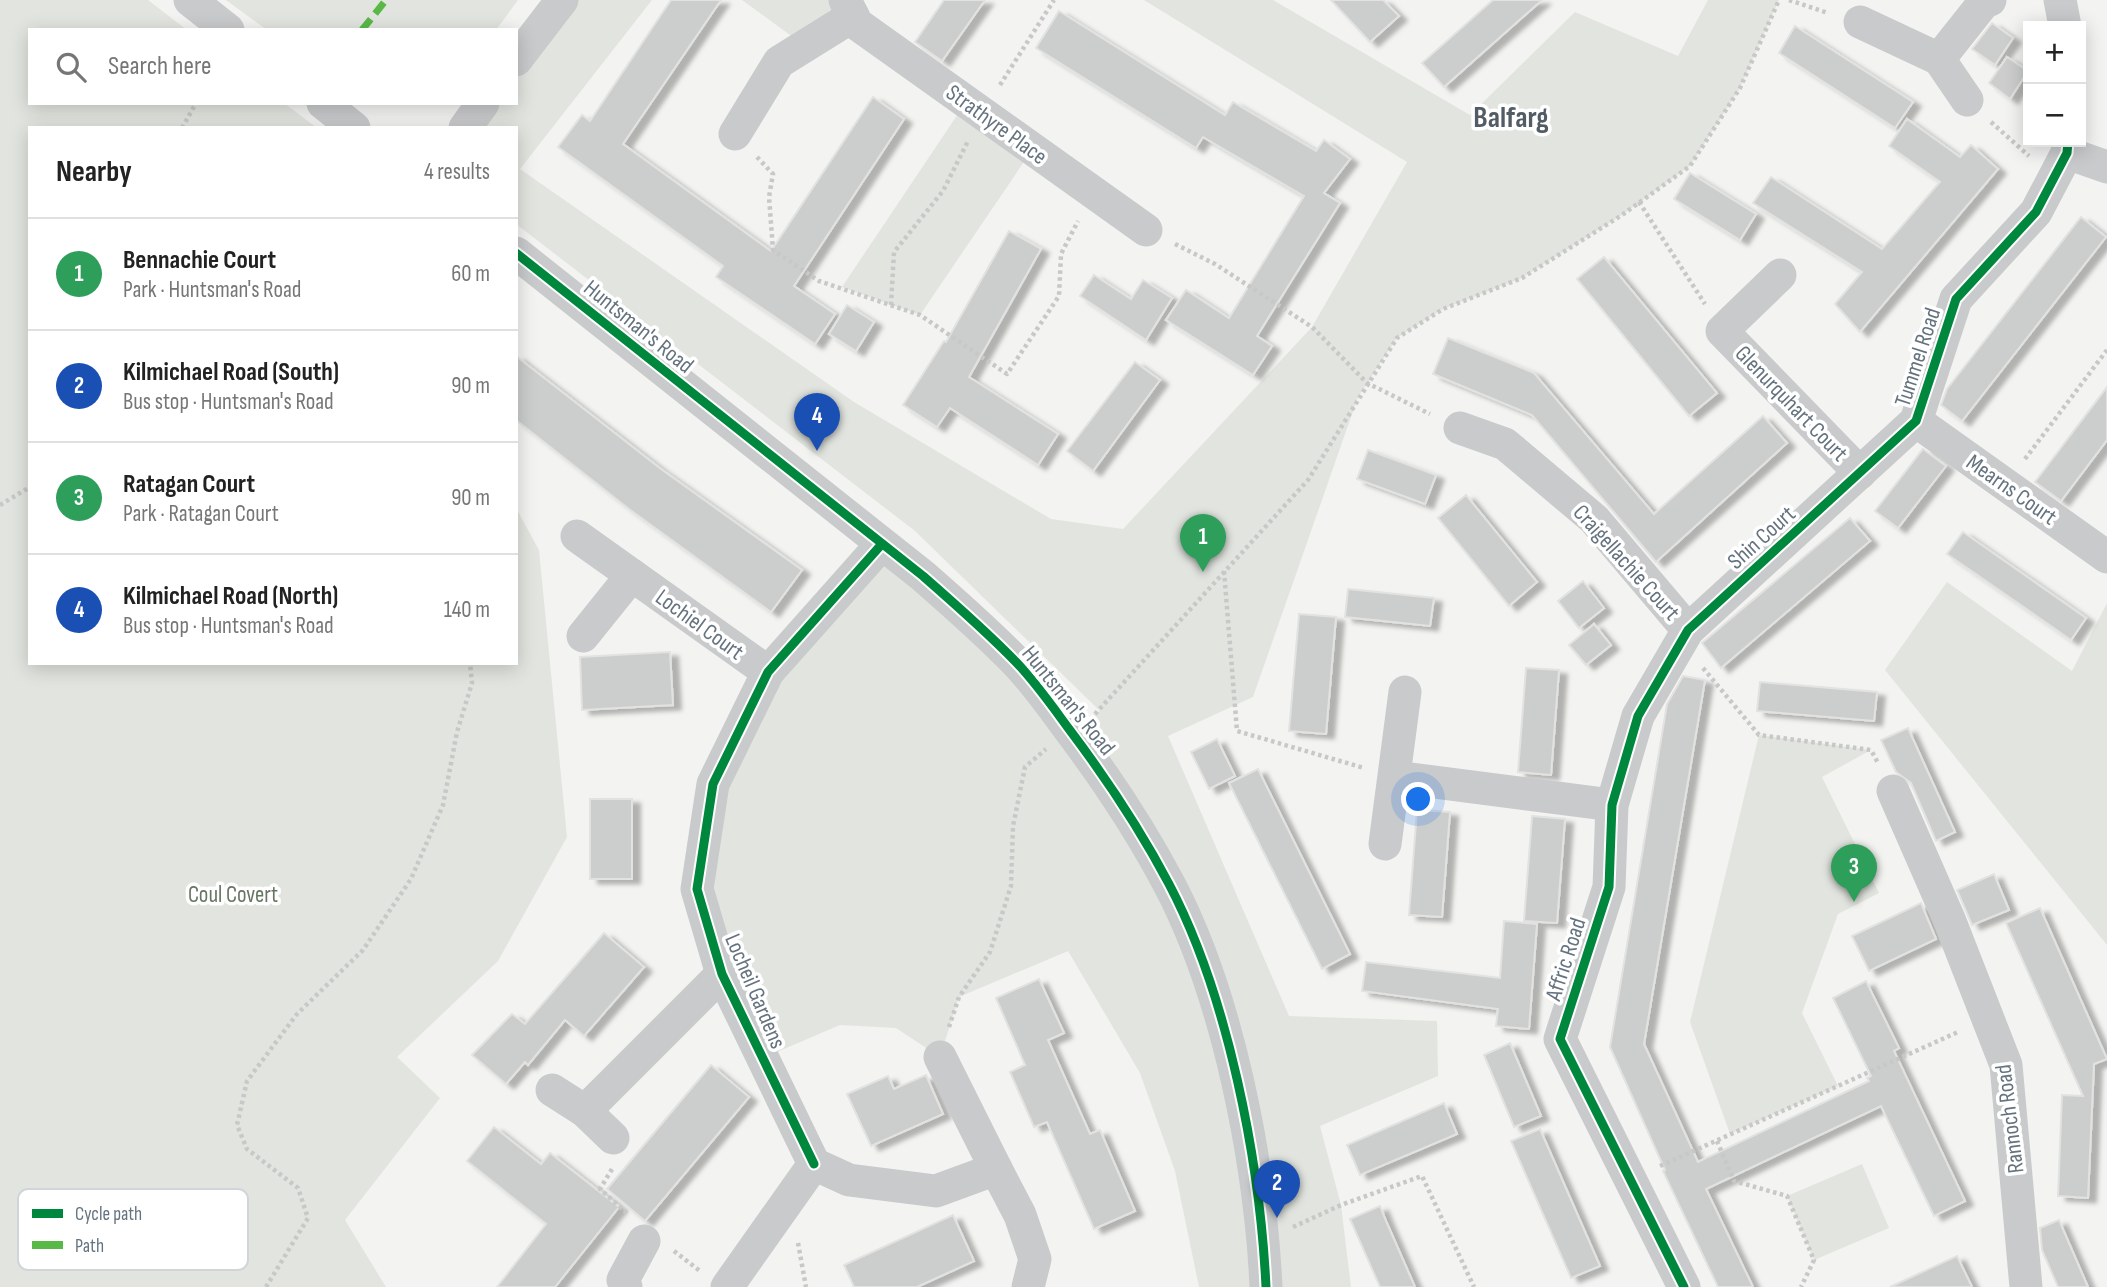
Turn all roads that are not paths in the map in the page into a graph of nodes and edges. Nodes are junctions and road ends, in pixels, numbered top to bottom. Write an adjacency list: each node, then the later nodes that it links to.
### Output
1 (190, 0): 8 (street)
2 (562, 0): 9 (street)
3 (1990, 0): 10 (street)
4 (2060, 0): 6 (street)
5 (849, 8): 16 (street, Strathyre Place); 19 (street, Strathyre Place)
6 (2064, 21)
7 (1860, 22): 10 (street)
8 (225, 28)
9 (518, 57)
10 (1939, 59): 11 (street)
11 (1967, 100)
12 (325, 105): 14 (street)
13 (482, 105): 15 (street)
14 (352, 126)
15 (466, 126)
16 (735, 134)
17 (2063, 158): 18 (street); 22 (street, Tummel Road)
18 (2107, 167)
19 (1146, 230)
20 (518, 255): 26 (street, Huntsman's Road)
21 (1780, 275): 24 (street, Glenurquhart Court)
22 (1916, 421): 24 (street, Tummel Road); 27 (street, Mearns Court)
23 (1460, 428): 29 (street, Craigellachie Court)
24 (1860, 473): 29 (street, Shin Court)
25 (577, 536): 28 (street, Lochiel Court)
26 (881, 545): 31 (street, Locheil Gardens); 49 (street, Huntsman's Road)
27 (2107, 557)
28 (632, 575): 30 (street, Lochiel Court); 31 (street, Lochiel Court)
29 (1685, 635): 35 (street, Affric Road)
30 (583, 636)
31 (768, 672): 37 (street, Locheil Gardens)
32 (1405, 692): 33 (street)
33 (1395, 777): 35 (street); 36 (street)
34 (1893, 791): 50 (street, Rannoch Road)
35 (1612, 805): 45 (street, Affric Road)
36 (1385, 844)
37 (722, 974): 40 (street, Locheil Gardens); 42 (street, Locheil Gardens)
38 (940, 1057): 43 (street)
39 (552, 1090): 40 (street)
40 (585, 1111): 41 (street)
41 (613, 1138)
42 (814, 1164): 43 (street); 47 (street)
43 (996, 1169): 48 (street)
44 (644, 1241): 46 (street)
45 (1673, 1284)
46 (626, 1287)
47 (727, 1287)
48 (1028, 1287)
49 (1266, 1287)
50 (2026, 1287)

